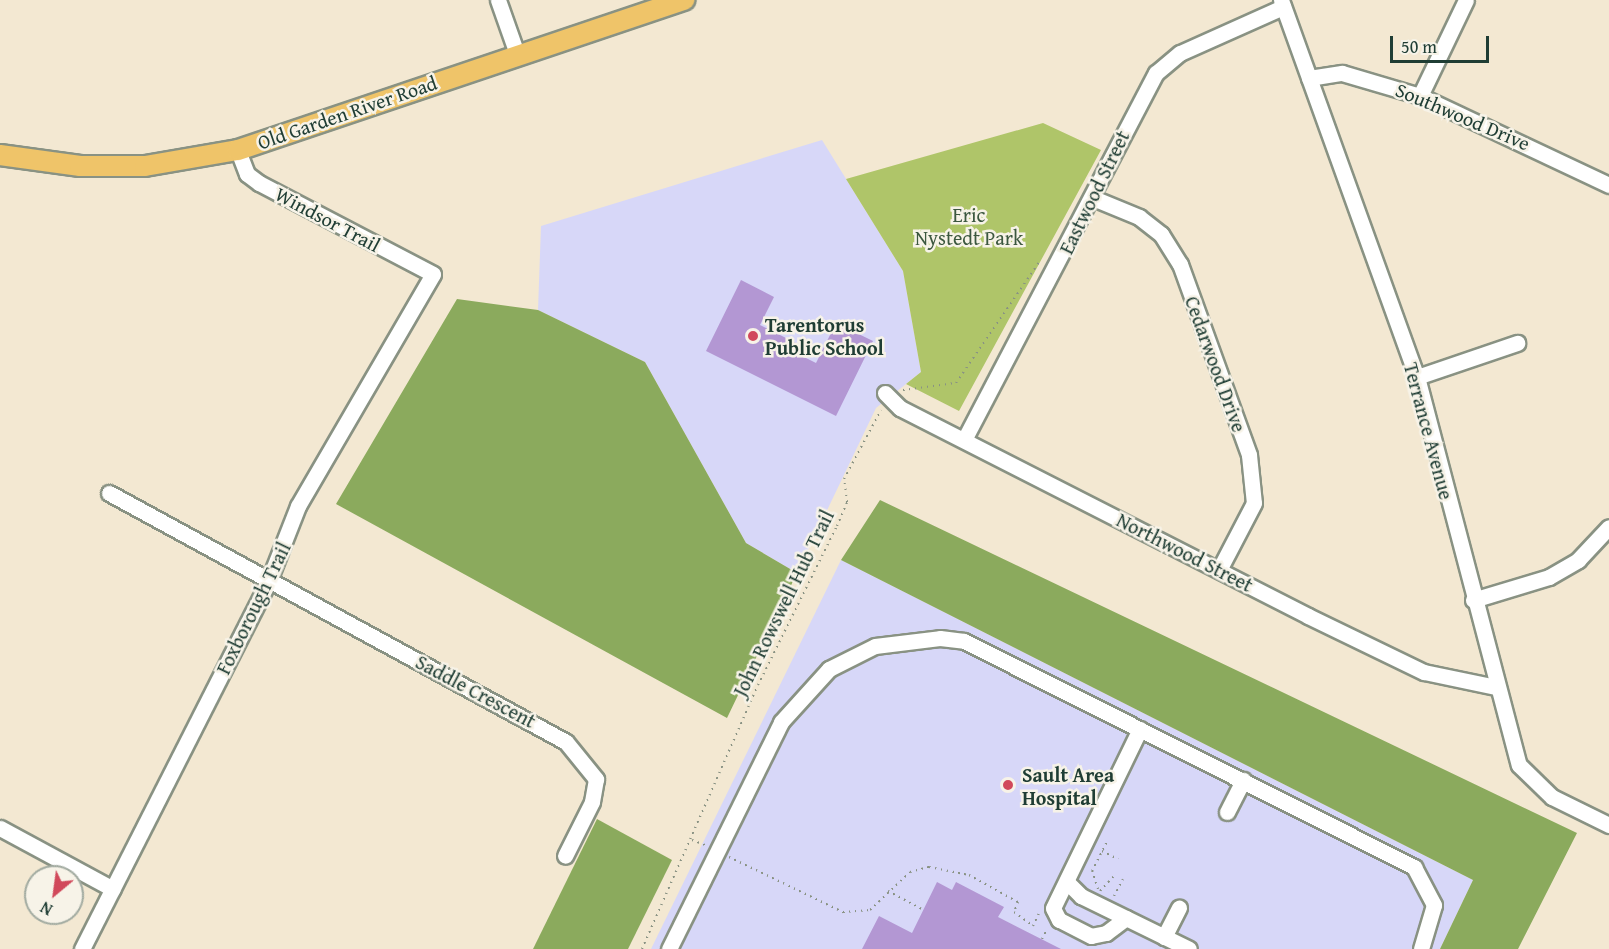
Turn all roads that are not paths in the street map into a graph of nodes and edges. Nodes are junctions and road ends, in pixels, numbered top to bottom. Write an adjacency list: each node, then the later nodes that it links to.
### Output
1 (498, 0): 5 (street)
2 (685, 0): 5 (main road, Old Garden River Road)
3 (1466, 0): 7 (street)
4 (1282, 4): 6 (street, Terrance Avenue); 11 (street, Eastwood Street)
5 (517, 54): 8 (main road, Old Garden River Road)
6 (1309, 78): 7 (street, Southwood Drive); 14 (street, Terrance Avenue)
7 (1420, 96): 10 (street, Southwood Drive)
8 (238, 150): 9 (main road, Old Garden River Road); 12 (street, Windsor Trail)
9 (0, 156)
10 (1609, 185)
11 (1093, 198): 16 (street, Eastwood Street); 19 (street, Cedarwood Drive)
12 (433, 274): 20 (street, Foxborough Trail)
13 (1517, 343): 14 (street)
14 (1417, 377): 21 (street, Terrance Avenue)
15 (889, 396): 16 (street, Northwood Street)
16 (965, 438): 19 (street, Northwood Street)
17 (109, 493): 20 (street, Saddle Crescent)
18 (1609, 527): 21 (street)
19 (1220, 568): 22 (street, Northwood Street)
20 (269, 580): 28 (street, Saddle Crescent); 30 (street, Foxborough Trail)
21 (1473, 600): 22 (street, Terrance Avenue)
22 (1496, 687): 26 (street, Terrance Avenue)
23 (1140, 729): 24 (street); 29 (street); 35 (street)
24 (1244, 780): 25 (street); 37 (street)
25 (1227, 812)
26 (1609, 825)
27 (0, 828): 30 (street)
28 (565, 856)
29 (1066, 882): 32 (street); 32 (street)
30 (113, 889): 34 (street, Foxborough Trail)
31 (1179, 908): 33 (street)
32 (1124, 911): 33 (street)
33 (1164, 937): 36 (street)
34 (82, 949)
35 (669, 949)
36 (1189, 949)
37 (1421, 949)

